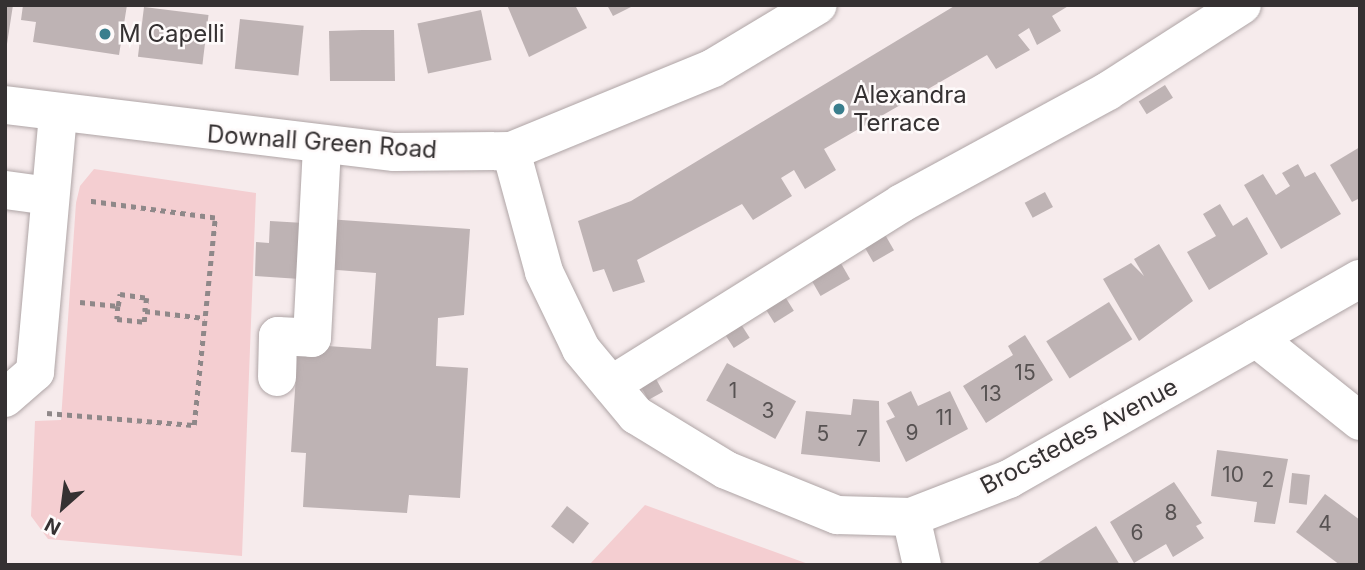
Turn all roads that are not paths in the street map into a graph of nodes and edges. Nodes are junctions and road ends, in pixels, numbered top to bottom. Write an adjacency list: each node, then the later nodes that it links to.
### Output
1 (818, 5): 6 (street, Downall Green Road)
2 (1242, 5): 12 (street)
3 (5, 105): 4 (street, Downall Green Road)
4 (58, 113): 5 (street, Downall Green Road); 8 (street)
5 (322, 145): 6 (street, Downall Green Road); 11 (street)
6 (511, 151): 12 (street, Brocstedes Avenue)
7 (5, 190): 8 (street)
8 (49, 196): 13 (street)
9 (1360, 279): 10 (street, Brocstedes Avenue)
10 (1256, 338): 14 (street); 15 (street, Brocstedes Avenue)
11 (277, 377)
12 (611, 385): 15 (street, Brocstedes Avenue)
13 (19, 405)
14 (1360, 421)
15 (911, 517): 16 (street)
16 (922, 565)

